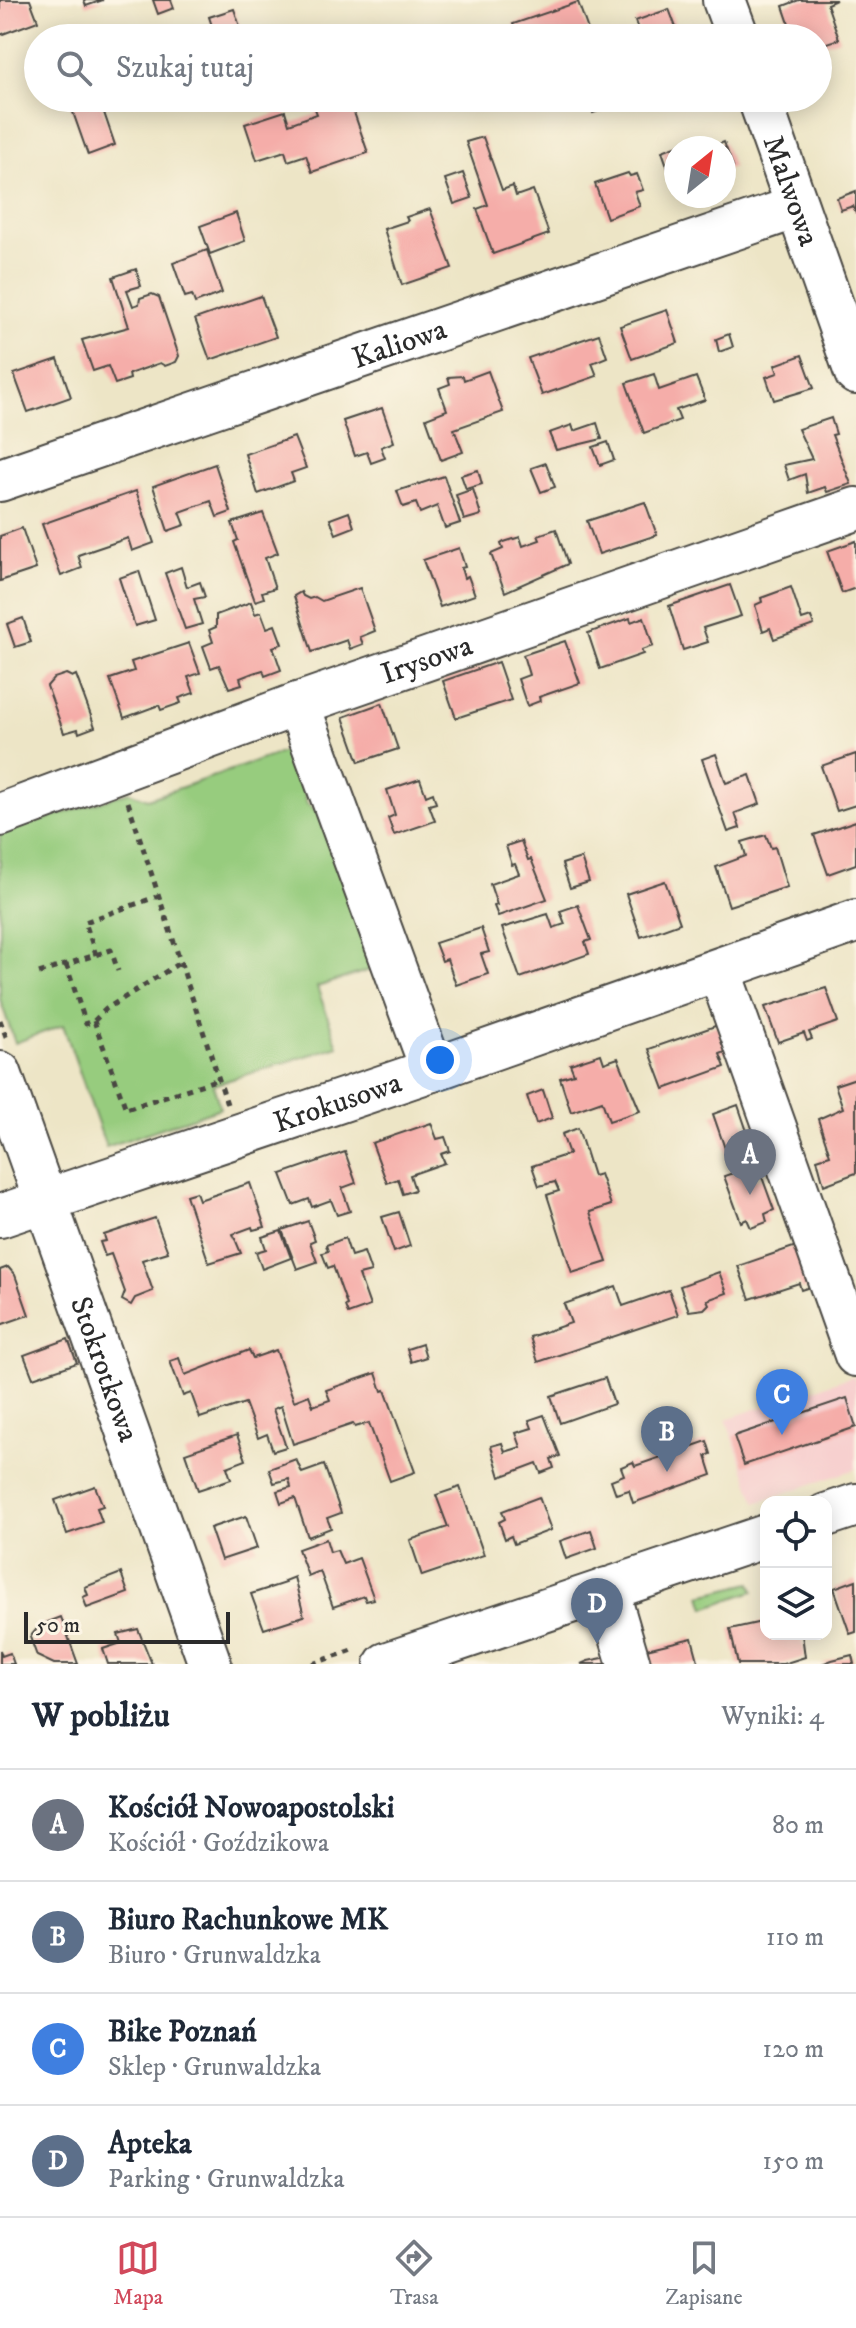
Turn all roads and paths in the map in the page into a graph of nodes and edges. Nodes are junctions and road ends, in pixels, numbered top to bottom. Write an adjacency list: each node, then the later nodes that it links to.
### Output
1 (724, 0): 2 (street)
2 (733, 24)
3 (764, 112): 4 (street, Malwowa)
4 (797, 207): 5 (street, Malwowa); 6 (street, Kaliowa)
5 (856, 373)
6 (0, 480)
7 (856, 509): 8 (street, Irysowa)
8 (298, 704): 9 (street, Irysowa); 20 (street)
9 (118, 771): 10 (street, Irysowa); 11 (path)
10 (0, 815)
11 (159, 896): 13 (path); 14 (path)
12 (856, 921): 16 (street, Krokusowa)
13 (96, 955): 15 (path); 17 (path)
14 (181, 962): 19 (path); 22 (path)
15 (66, 964): 18 (path); 19 (path)
16 (719, 970): 20 (street, Krokusowa); 26 (street)
17 (118, 971)
18 (39, 973)
19 (94, 1021): 22 (path)
20 (432, 1070): 23 (street, Krokusowa)
21 (0, 1073): 24 (street, Stokrotkowa)
22 (219, 1079): 23 (path)
23 (237, 1136): 24 (street, Krokusowa)
24 (45, 1201): 25 (street, Krokusowa); 33 (street, Stokrotkowa)
25 (0, 1216)
26 (840, 1290): 27 (street)
27 (856, 1355)
28 (856, 1505): 29 (street)
29 (832, 1513)
30 (760, 1538): 31 (street)
31 (607, 1589): 32 (street); 35 (street)
32 (486, 1648): 34 (street)
33 (210, 1664)
34 (386, 1664)
35 (629, 1664)

